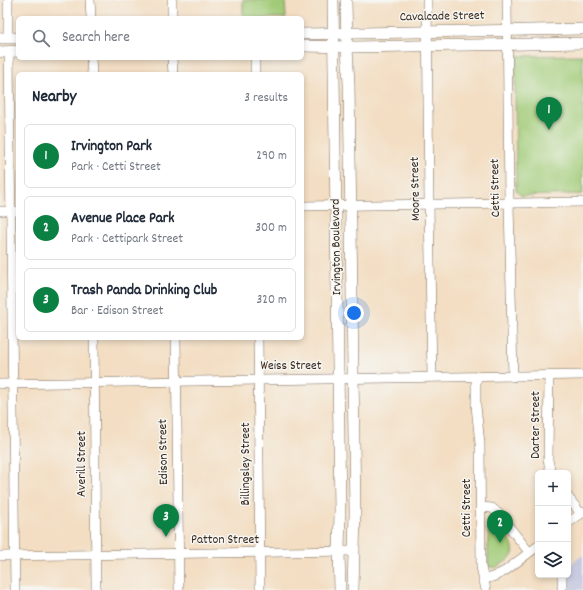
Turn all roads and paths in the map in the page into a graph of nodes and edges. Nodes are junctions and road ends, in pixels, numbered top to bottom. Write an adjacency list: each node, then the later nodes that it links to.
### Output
1 (8, 0): 16 (street)
2 (90, 0): 8 (street)
3 (172, 0): 9 (street)
4 (333, 0): 14 (main road, Irvington Boulevard)
5 (346, 0): 15 (main road, Irvington Boulevard)
6 (427, 0): 12 (street, Moore Street)
7 (507, 0): 11 (street, Cetti Street)
8 (91, 16)
9 (172, 16)
10 (583, 29): 11 (main road, Cavalcade Street)
11 (507, 30): 12 (main road, Cavalcade Street); 18 (street, Cetti Street)
12 (427, 32): 15 (main road, Cavalcade Street); 20 (street, Moore Street)
13 (304, 34): 14 (main road, Cavalcade Street)
14 (334, 34): 15 (main road, Cavalcade Street); 21 (main road, Irvington Boulevard)
15 (347, 34): 22 (main road, Irvington Boulevard)
16 (9, 38)
17 (583, 43): 18 (main road)
18 (507, 44): 20 (main road); 33 (street, Cetti Street)
19 (304, 46): 21 (main road)
20 (427, 46): 22 (main road); 34 (street, Moore Street)
21 (334, 47): 22 (main road); 30 (main road, Irvington Boulevard)
22 (347, 47): 31 (main road, Irvington Boulevard)
23 (9, 52): 39 (street)
24 (91, 60): 27 (street)
25 (172, 60): 28 (street)
26 (255, 60): 29 (street)
27 (92, 72)
28 (173, 72)
29 (255, 72)
30 (335, 117): 31 (main road); 35 (main road, Irvington Boulevard)
31 (350, 117): 36 (main road, Irvington Boulevard)
32 (583, 202): 33 (street)
33 (509, 203): 34 (street); 46 (street, Cetti Street)
34 (429, 204): 36 (street); 49 (street, Moore Street)
35 (335, 205): 36 (street); 37 (street); 40 (main road, Irvington Boulevard)
36 (351, 205): 41 (main road, Irvington Boulevard)
37 (304, 206)
38 (0, 211): 39 (street)
39 (14, 211): 56 (street)
40 (337, 293): 41 (main road); 51 (main road, Irvington Boulevard)
41 (352, 294): 52 (main road, Irvington Boulevard)
42 (94, 340): 54 (street, Averill Street)
43 (176, 340): 53 (street, Edison Street)
44 (258, 340): 50 (street, Billingsley Street)
45 (583, 375): 47 (street, Weiss Street)
46 (513, 376): 47 (street, Weiss Street); 48 (street, Weiss Street)
47 (549, 376): 59 (street, Darter Street)
48 (476, 377): 49 (street, Weiss Street); 61 (street, Cetti Street)
49 (432, 378): 52 (street, Weiss Street)
50 (258, 379): 51 (street, Weiss Street); 53 (street, Weiss Street); 69 (street, Billingsley Street)
51 (338, 379): 52 (street, Weiss Street); 57 (main road, Irvington Boulevard)
52 (353, 379): 58 (main road, Irvington Boulevard)
53 (176, 381): 54 (street, Weiss Street); 68 (street, Edison Street)
54 (94, 383): 56 (street, Weiss Street); 70 (street, Averill Street)
55 (0, 384): 56 (street, Weiss Street)
56 (12, 384): 72 (street)
57 (339, 458): 58 (main road); 66 (main road, Irvington Boulevard)
58 (354, 458): 65 (main road, Irvington Boulevard)
59 (550, 470)
60 (571, 500): 62 (street)
61 (480, 507): 67 (street); 74 (street, Cetti Street)
62 (582, 513): 63 (street)
63 (571, 521)
64 (535, 548): 67 (street)
65 (353, 551): 66 (street, Patton Street); 80 (main road, Irvington Boulevard)
66 (339, 552): 69 (street, Patton Street); 79 (main road, Irvington Boulevard)
67 (529, 552): 74 (street)
68 (178, 553): 69 (street, Patton Street); 70 (street, Patton Street); 77 (street, Edison Street)
69 (259, 553): 78 (street, Billingsley Street)
70 (95, 555): 72 (street, Patton Street); 76 (street, Averill Street)
71 (0, 556): 72 (street, Patton Street)
72 (14, 556): 75 (street)
73 (562, 578): 82 (street)
74 (483, 580): 81 (street, Cetti Street)
75 (15, 590)
76 (96, 590)
77 (179, 590)
78 (260, 590)
79 (340, 590)
80 (353, 590)
81 (486, 590)
82 (562, 590)

